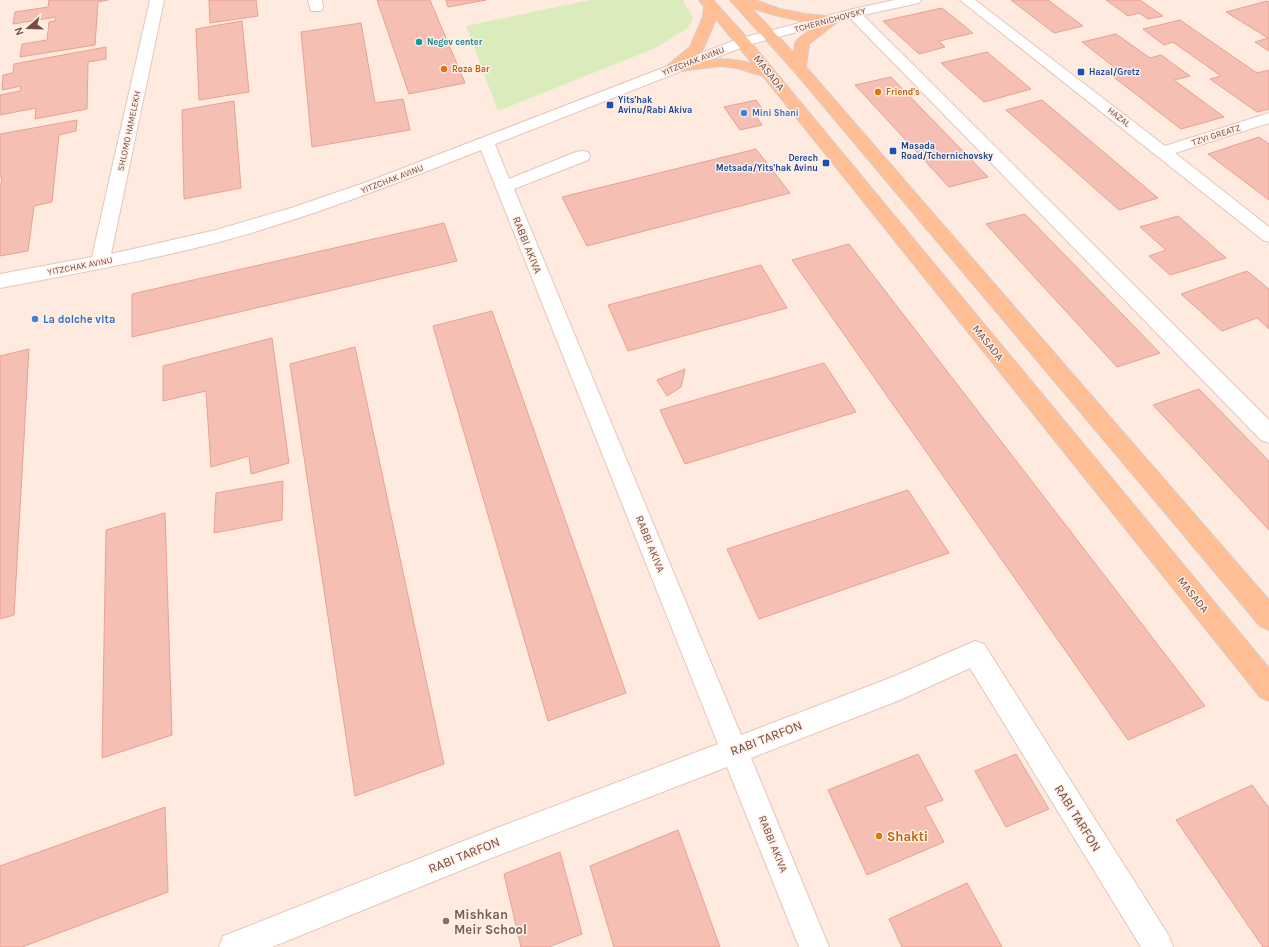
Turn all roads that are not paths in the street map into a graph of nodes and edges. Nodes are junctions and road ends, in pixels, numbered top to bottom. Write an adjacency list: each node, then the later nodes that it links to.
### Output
1 (157, 0): 20 (street, SHLOMO HAMELEKH)
2 (737, 0): 9 (main road)
3 (742, 0): 8 (main road)
4 (967, 0): 16 (street, HAZAL)
5 (905, 1): 7 (street, TCHERNICHOVSKY)
6 (708, 3): 10 (main road, MASADA); 11 (main road)
7 (853, 14): 8 (street, TCHERNICHOVSKY); 22 (street)
8 (831, 20): 9 (street, TCHERNICHOVSKY); 12 (main road)
9 (771, 36): 10 (street, YITZCHAK AVINU); 12 (main road)
10 (744, 42): 11 (street, YITZCHAK AVINU); 13 (main road, MASADA)
11 (673, 68): 13 (main road); 15 (street, YITZCHAK AVINU)
12 (799, 68): 23 (main road)
13 (768, 73): 24 (main road, MASADA)
14 (1269, 118): 16 (street, TZVI GREATZ)
15 (486, 142): 18 (street, RABBI AKIVA); 20 (street, YITZCHAK AVINU)
16 (1163, 152): 19 (street, HAZAL)
17 (582, 156): 18 (street)
18 (504, 187): 25 (street, RABBI AKIVA)
19 (1269, 236)
20 (100, 262): 21 (street, YITZCHAK AVINU)
21 (0, 281)
22 (1269, 434)
23 (1269, 618)
24 (1269, 688)
25 (734, 750): 26 (street, RABI TARFON); 27 (street, RABBI AKIVA); 28 (street, RABI TARFON)
26 (234, 947)
27 (814, 947)
28 (1158, 947)

